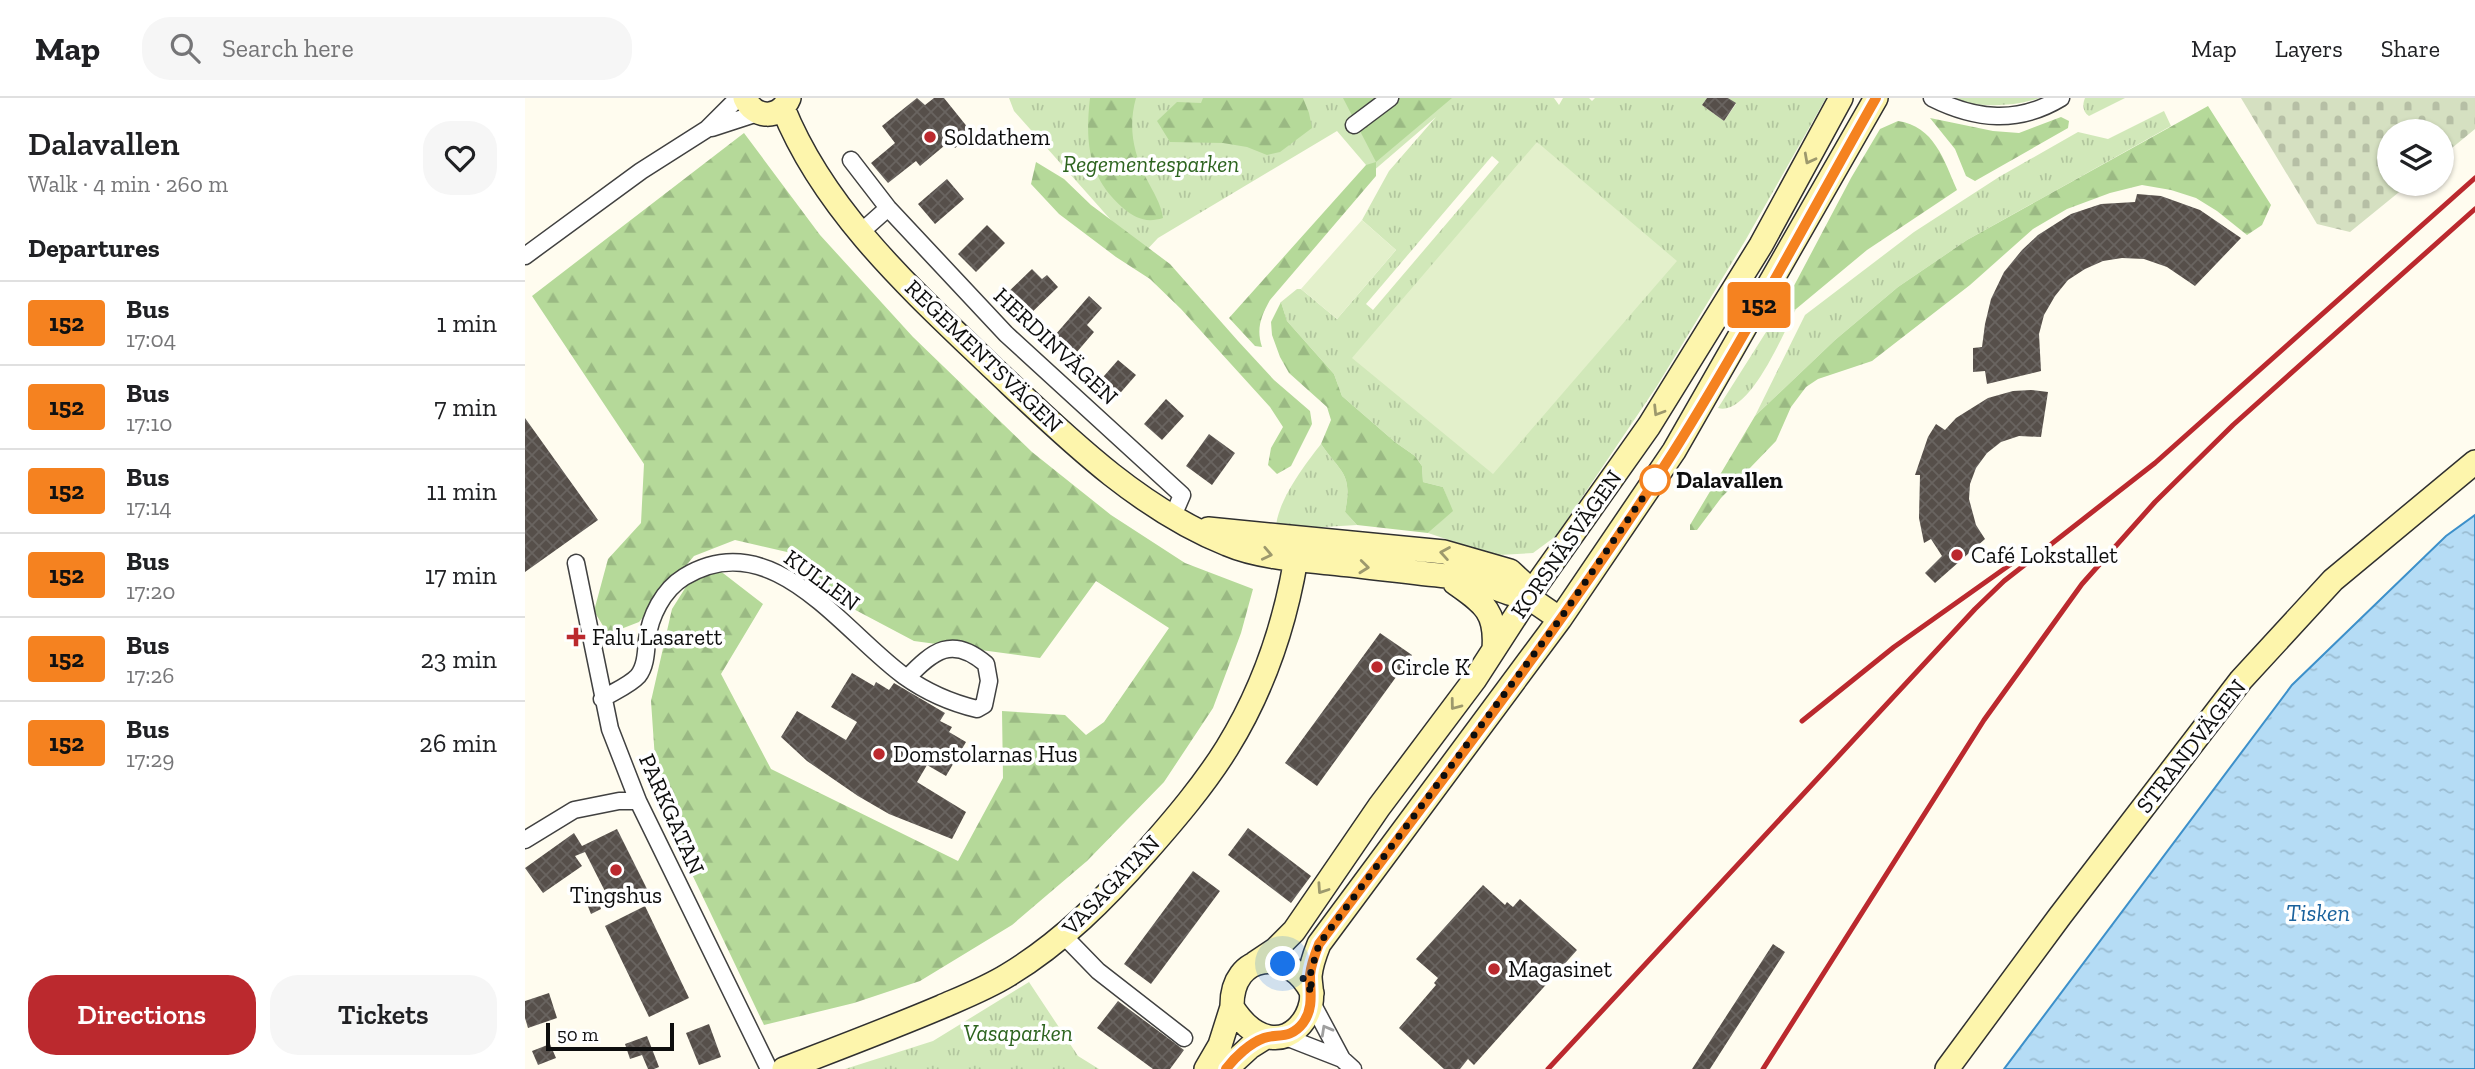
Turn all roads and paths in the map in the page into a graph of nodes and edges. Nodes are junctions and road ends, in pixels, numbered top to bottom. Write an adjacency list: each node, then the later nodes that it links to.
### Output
1 (739, 98): 9 (street)
2 (1390, 98): 8 (street)
3 (1841, 98): 17 (street, KORSNÄSVÄGEN, one-way to 17)
4 (1876, 98): 22 (street, KORSNÄSVÄGEN)
5 (1932, 98): 6 (street)
6 (2061, 98)
7 (774, 104): 9 (street); 12 (street, REGEMENTSVÄGEN)
8 (1354, 125)
9 (707, 130): 13 (street)
10 (851, 160): 11 (street, HERDINVÄGEN)
11 (888, 208): 12 (street); 15 (street, HERDINVÄGEN)
12 (861, 232): 15 (street, REGEMENTSVÄGEN)
13 (525, 256)
14 (2475, 462): 39 (street, STRANDVÄGEN)
15 (1173, 516): 16 (street, REGEMENTSVÄGEN)
16 (1297, 549): 19 (street, REGEMENTSVÄGEN, one-way to 16); 20 (street, REGEMENTSVÄGEN, one-way to 20); 28 (street, VASAGATAN)
17 (1560, 552): 19 (street); 21 (street, KORSNÄSVÄGEN)
18 (576, 563): 25 (street, PARKGATAN)
19 (1510, 571): 21 (street)
20 (1447, 576): 21 (street, REGEMENTSVÄGEN); 23 (street)
21 (1528, 597): 22 (street); 23 (street, KORSNÄSVÄGEN)
22 (1560, 619): 30 (street, KORSNÄSVÄGEN)
23 (1494, 649): 29 (street, KORSNÄSVÄGEN, one-way to 29)
24 (907, 678): 24 (street, KULLEN); 25 (street, KULLEN)
25 (602, 699): 26 (street, PARKGATAN)
26 (638, 801): 27 (street); 35 (street, PARKGATAN)
27 (525, 840)
28 (1063, 935): 33 (street); 36 (street, VASAGATAN)
29 (1255, 963): 30 (street); 31 (street)
30 (1311, 997): 32 (street); 34 (street, one-way to 30)
31 (1232, 1007): 32 (street); 37 (street)
32 (1275, 1036): 34 (street); 38 (street)
33 (1184, 1038)
34 (1347, 1064)
35 (769, 1069)
36 (784, 1069)
37 (1206, 1069)
38 (1226, 1069)
39 (1947, 1069)

